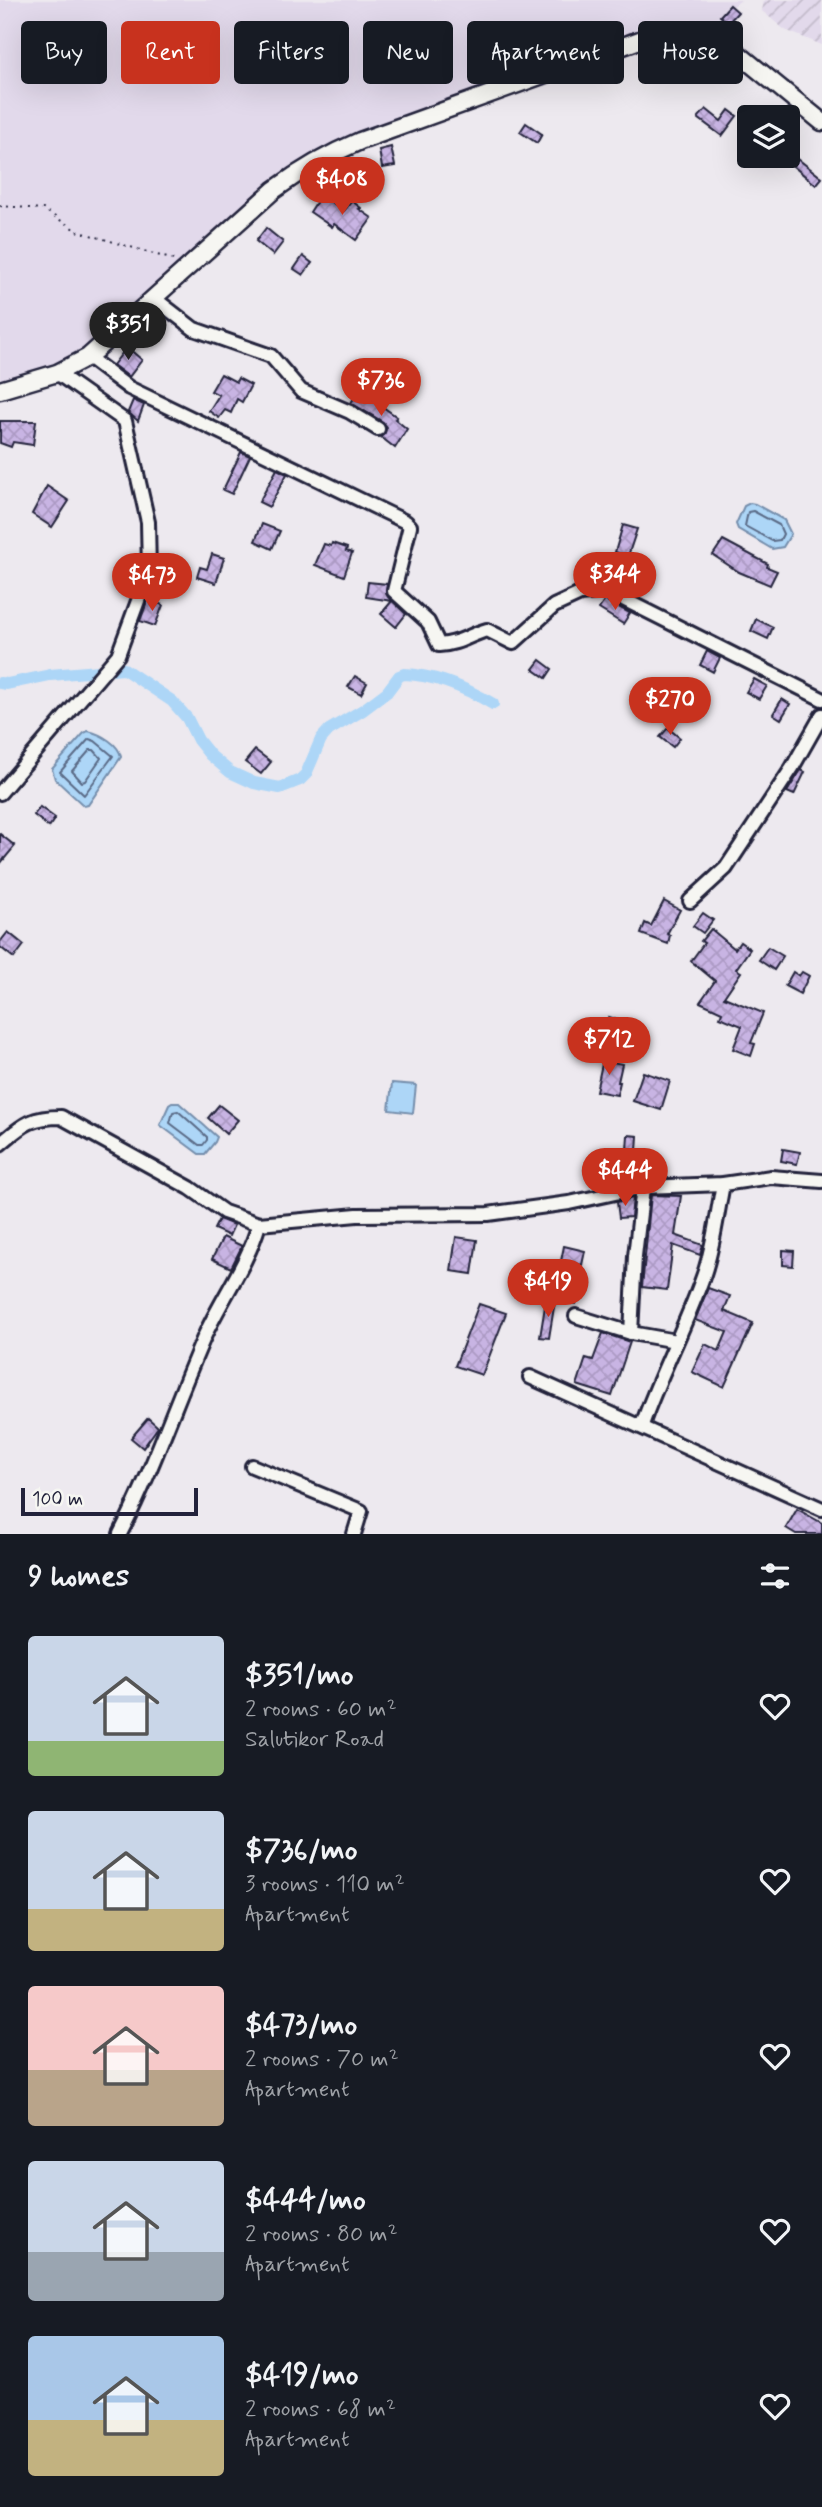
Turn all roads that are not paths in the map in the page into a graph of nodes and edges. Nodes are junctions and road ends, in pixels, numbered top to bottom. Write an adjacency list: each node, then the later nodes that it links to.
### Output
1 (822, 122): 2 (main road)
2 (154, 298): 3 (main road); 6 (street)
3 (88, 357): 4 (main road); 7 (street)
4 (57, 373): 5 (main road); 9 (street)
5 (0, 390)
6 (378, 429)
7 (822, 699)
8 (822, 715): 10 (street)
9 (0, 793)
10 (690, 901)
11 (0, 1144): 15 (street)
12 (822, 1181): 13 (street)
13 (723, 1184): 14 (street); 18 (street)
14 (643, 1187): 15 (street); 17 (street)
15 (259, 1224): 23 (street)
16 (576, 1316): 17 (street)
17 (631, 1333): 18 (street)
18 (676, 1341): 20 (street)
19 (530, 1377): 20 (street)
20 (642, 1425): 22 (street)
21 (252, 1466): 24 (street)
22 (822, 1508)
23 (120, 1534)
24 (354, 1534)

